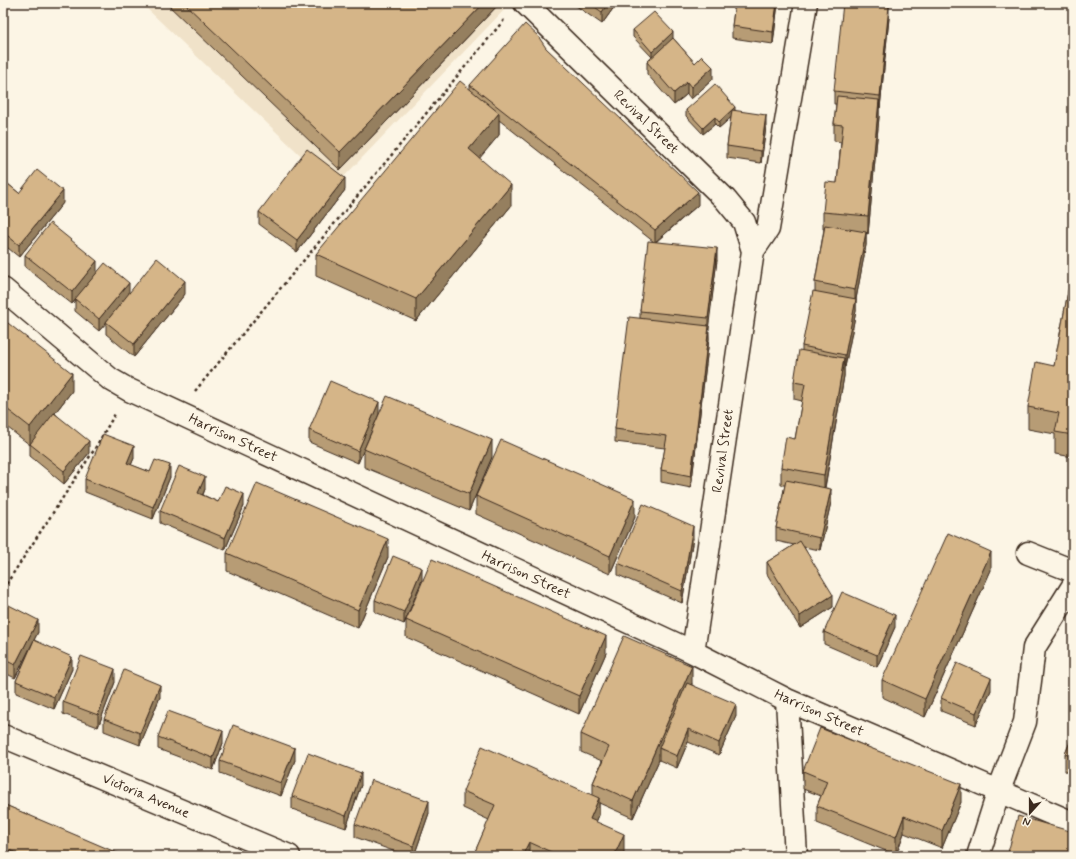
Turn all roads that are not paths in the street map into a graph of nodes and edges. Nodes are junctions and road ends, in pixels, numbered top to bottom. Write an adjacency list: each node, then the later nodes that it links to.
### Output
1 (806, 3): 3 (street, Revival Street)
2 (517, 9): 3 (street, Revival Street)
3 (753, 251): 8 (street, Revival Street)
4 (3, 289): 8 (street, Harrison Street)
5 (1028, 553): 6 (street)
6 (1073, 571)
7 (1073, 586): 11 (street)
8 (693, 652): 9 (street, Harrison Street)
9 (787, 700): 11 (street, Harrison Street); 14 (street)
10 (3, 736): 13 (street, Victoria Avenue)
11 (999, 790): 12 (street, Harrison Street); 15 (street)
12 (1073, 823)
13 (289, 856)
14 (796, 856)
15 (978, 856)

